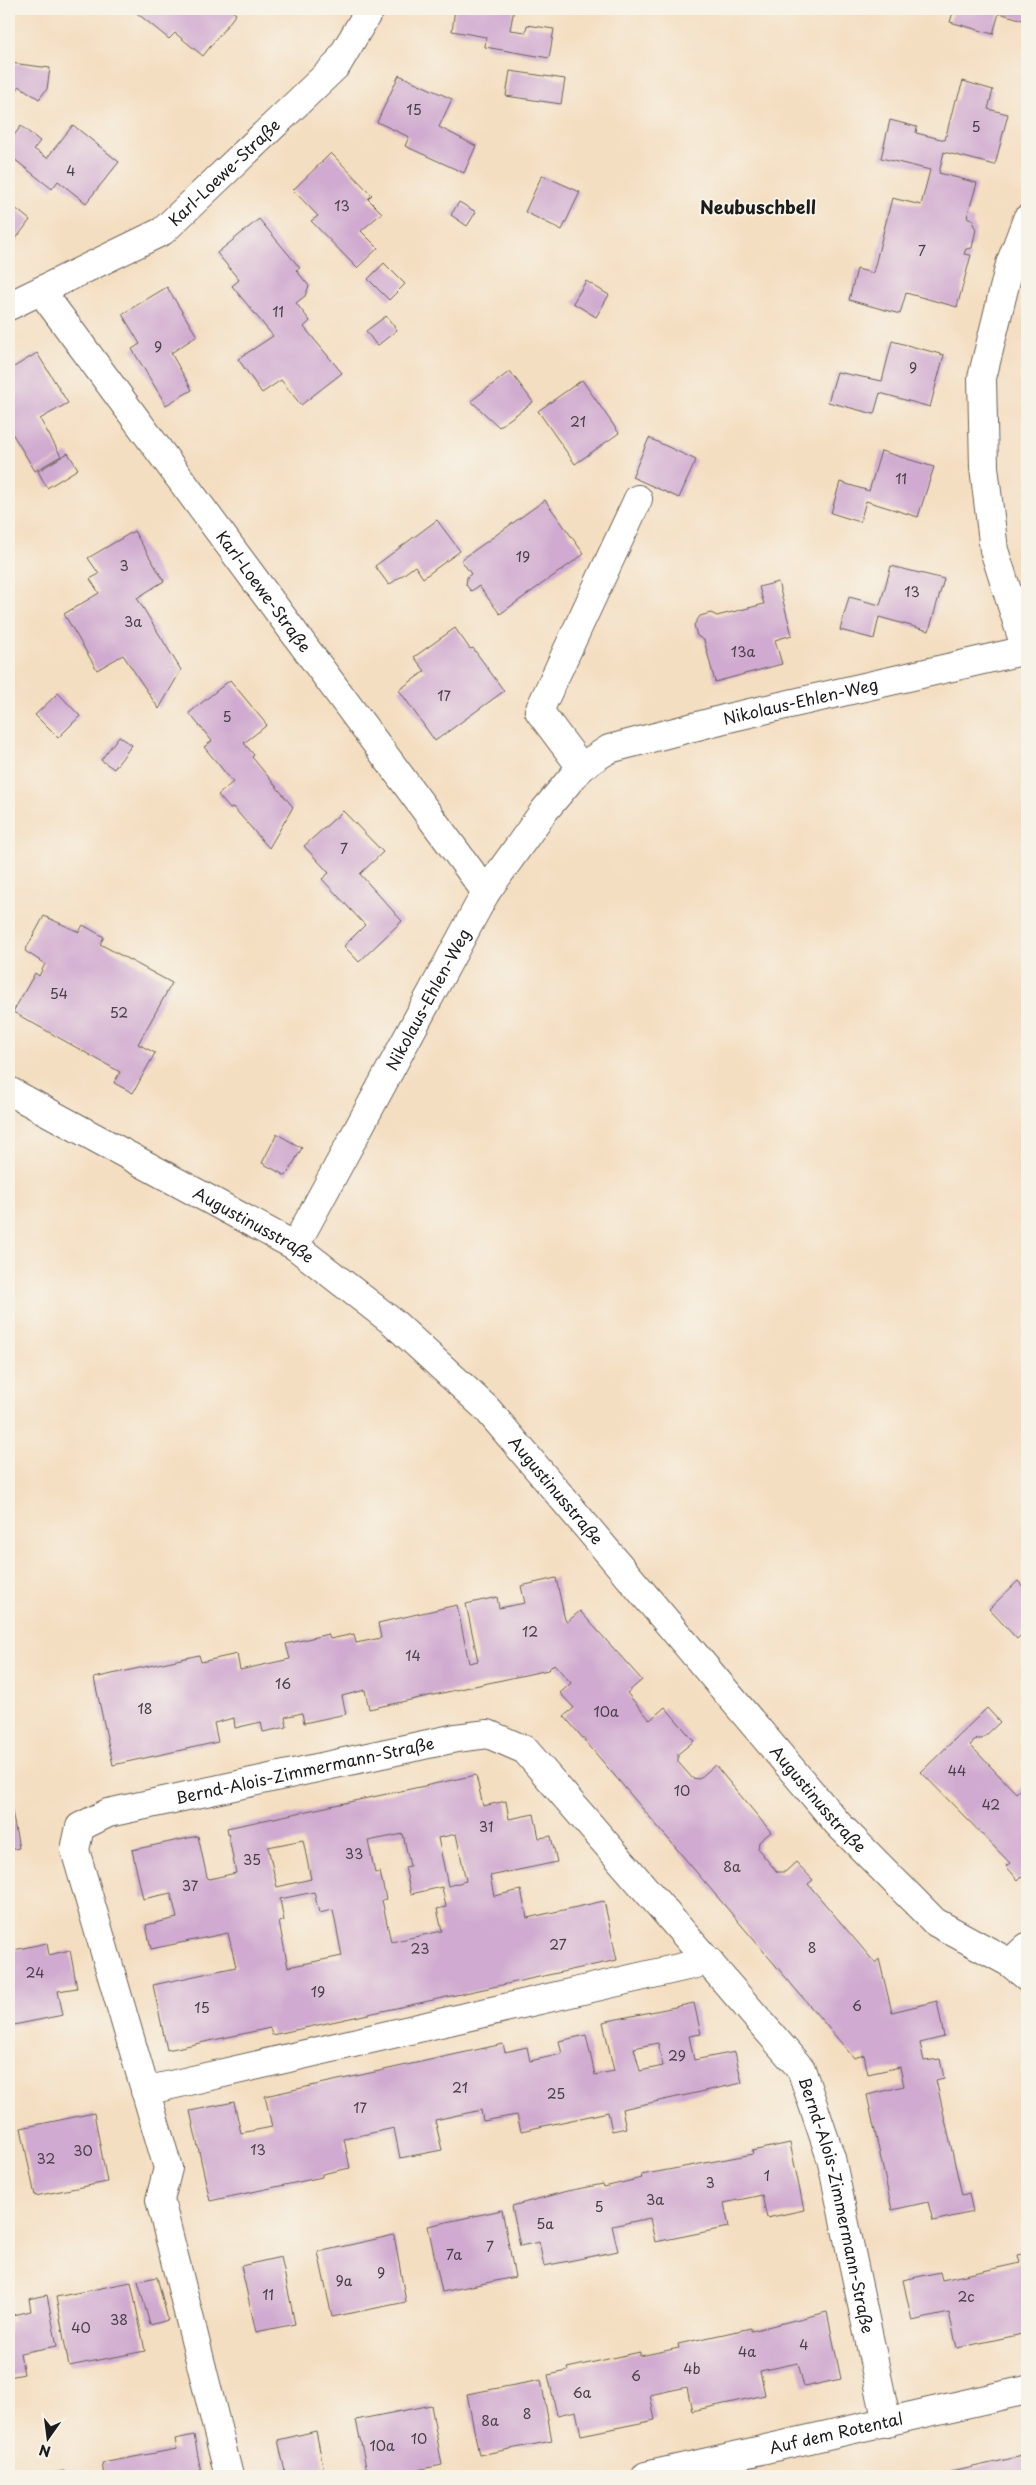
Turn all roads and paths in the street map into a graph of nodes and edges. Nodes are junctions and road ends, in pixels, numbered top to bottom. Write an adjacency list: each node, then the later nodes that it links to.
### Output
1 (370, 9): 3 (street, Karl-Loewe-Straße)
2 (1027, 219): 6 (street, Nikolaus-Ehlen-Weg)
3 (41, 291): 4 (street, Karl-Loewe-Straße); 8 (street, Karl-Loewe-Straße)
4 (9, 306)
5 (638, 499): 7 (street)
6 (1027, 650): 7 (street, Nikolaus-Ehlen-Weg)
7 (581, 767): 8 (street, Nikolaus-Ehlen-Weg)
8 (486, 892): 10 (street, Nikolaus-Ehlen-Weg)
9 (9, 1091): 10 (street, Augustinusstraße)
10 (296, 1246): 12 (street, Augustinusstraße)
11 (709, 1961): 13 (street); 13 (street, Bernd-Alois-Zimmermann-Straße); 15 (street, Bernd-Alois-Zimmermann-Straße)
12 (1022, 1963)
13 (145, 2091): 16 (street, Bernd-Alois-Zimmermann-Straße)
14 (1027, 2390): 15 (street, Auf dem Rotental)
15 (887, 2423): 17 (street, Auf dem Rotental)
16 (228, 2476)
17 (646, 2476)

